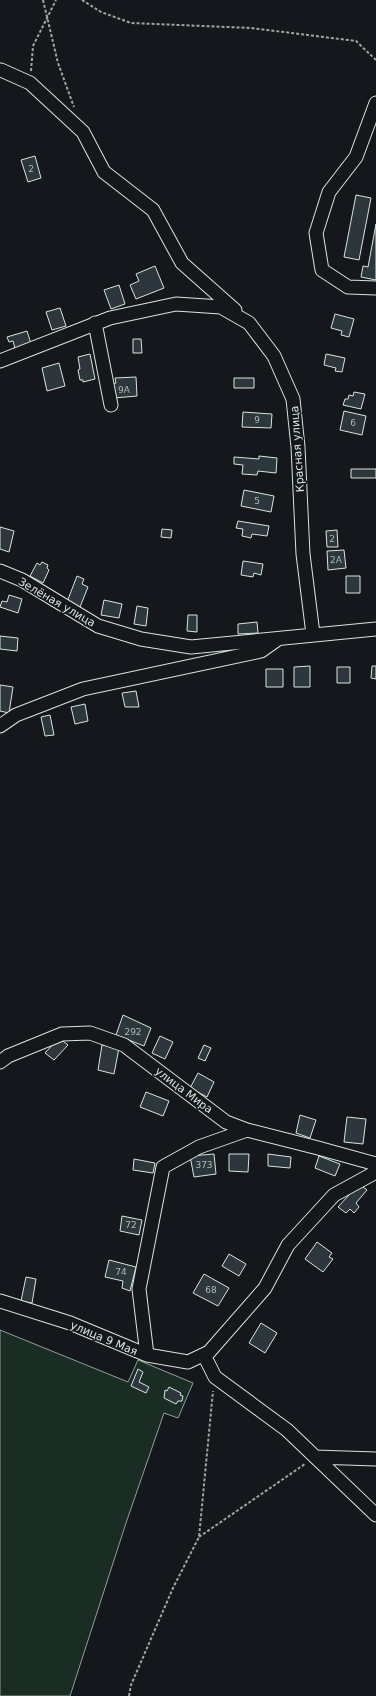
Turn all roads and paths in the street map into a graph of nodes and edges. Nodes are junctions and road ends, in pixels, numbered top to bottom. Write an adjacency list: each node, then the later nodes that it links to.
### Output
1 (44, 0): 4 (path)
2 (56, 0): 4 (path)
3 (82, 0): 5 (path)
4 (47, 16): 7 (path); 9 (path)
5 (376, 60)
6 (1, 70): 7 (street)
7 (30, 83): 12 (street)
8 (376, 103): 10 (street)
9 (76, 111)
10 (376, 288)
11 (95, 323): 12 (street, Красная улица); 13 (street, Красная улица); 14 (street)
12 (250, 323): 17 (street, Красная улица)
13 (0, 361)
14 (111, 405)
15 (0, 571): 18 (street, Зелёная улица)
16 (376, 629): 17 (street, Зелёная улица)
17 (312, 634): 18 (street, Зелёная улица)
18 (281, 637): 19 (street, Зелёная улица)
19 (0, 726)
20 (0, 1062): 21 (street, улица Мира)
21 (247, 1130): 22 (street, улица Мира); 26 (street)
22 (376, 1164)
23 (376, 1172): 25 (street)
24 (0, 1301): 26 (street, улица 9 Мая)
25 (206, 1353): 26 (street, улица 9 Мая); 27 (street)
26 (147, 1356)
27 (214, 1377): 28 (street); 31 (path)
28 (315, 1457): 29 (street); 30 (street); 31 (path)
29 (376, 1459)
30 (376, 1515)
31 (199, 1537): 32 (path)
32 (129, 1696)

